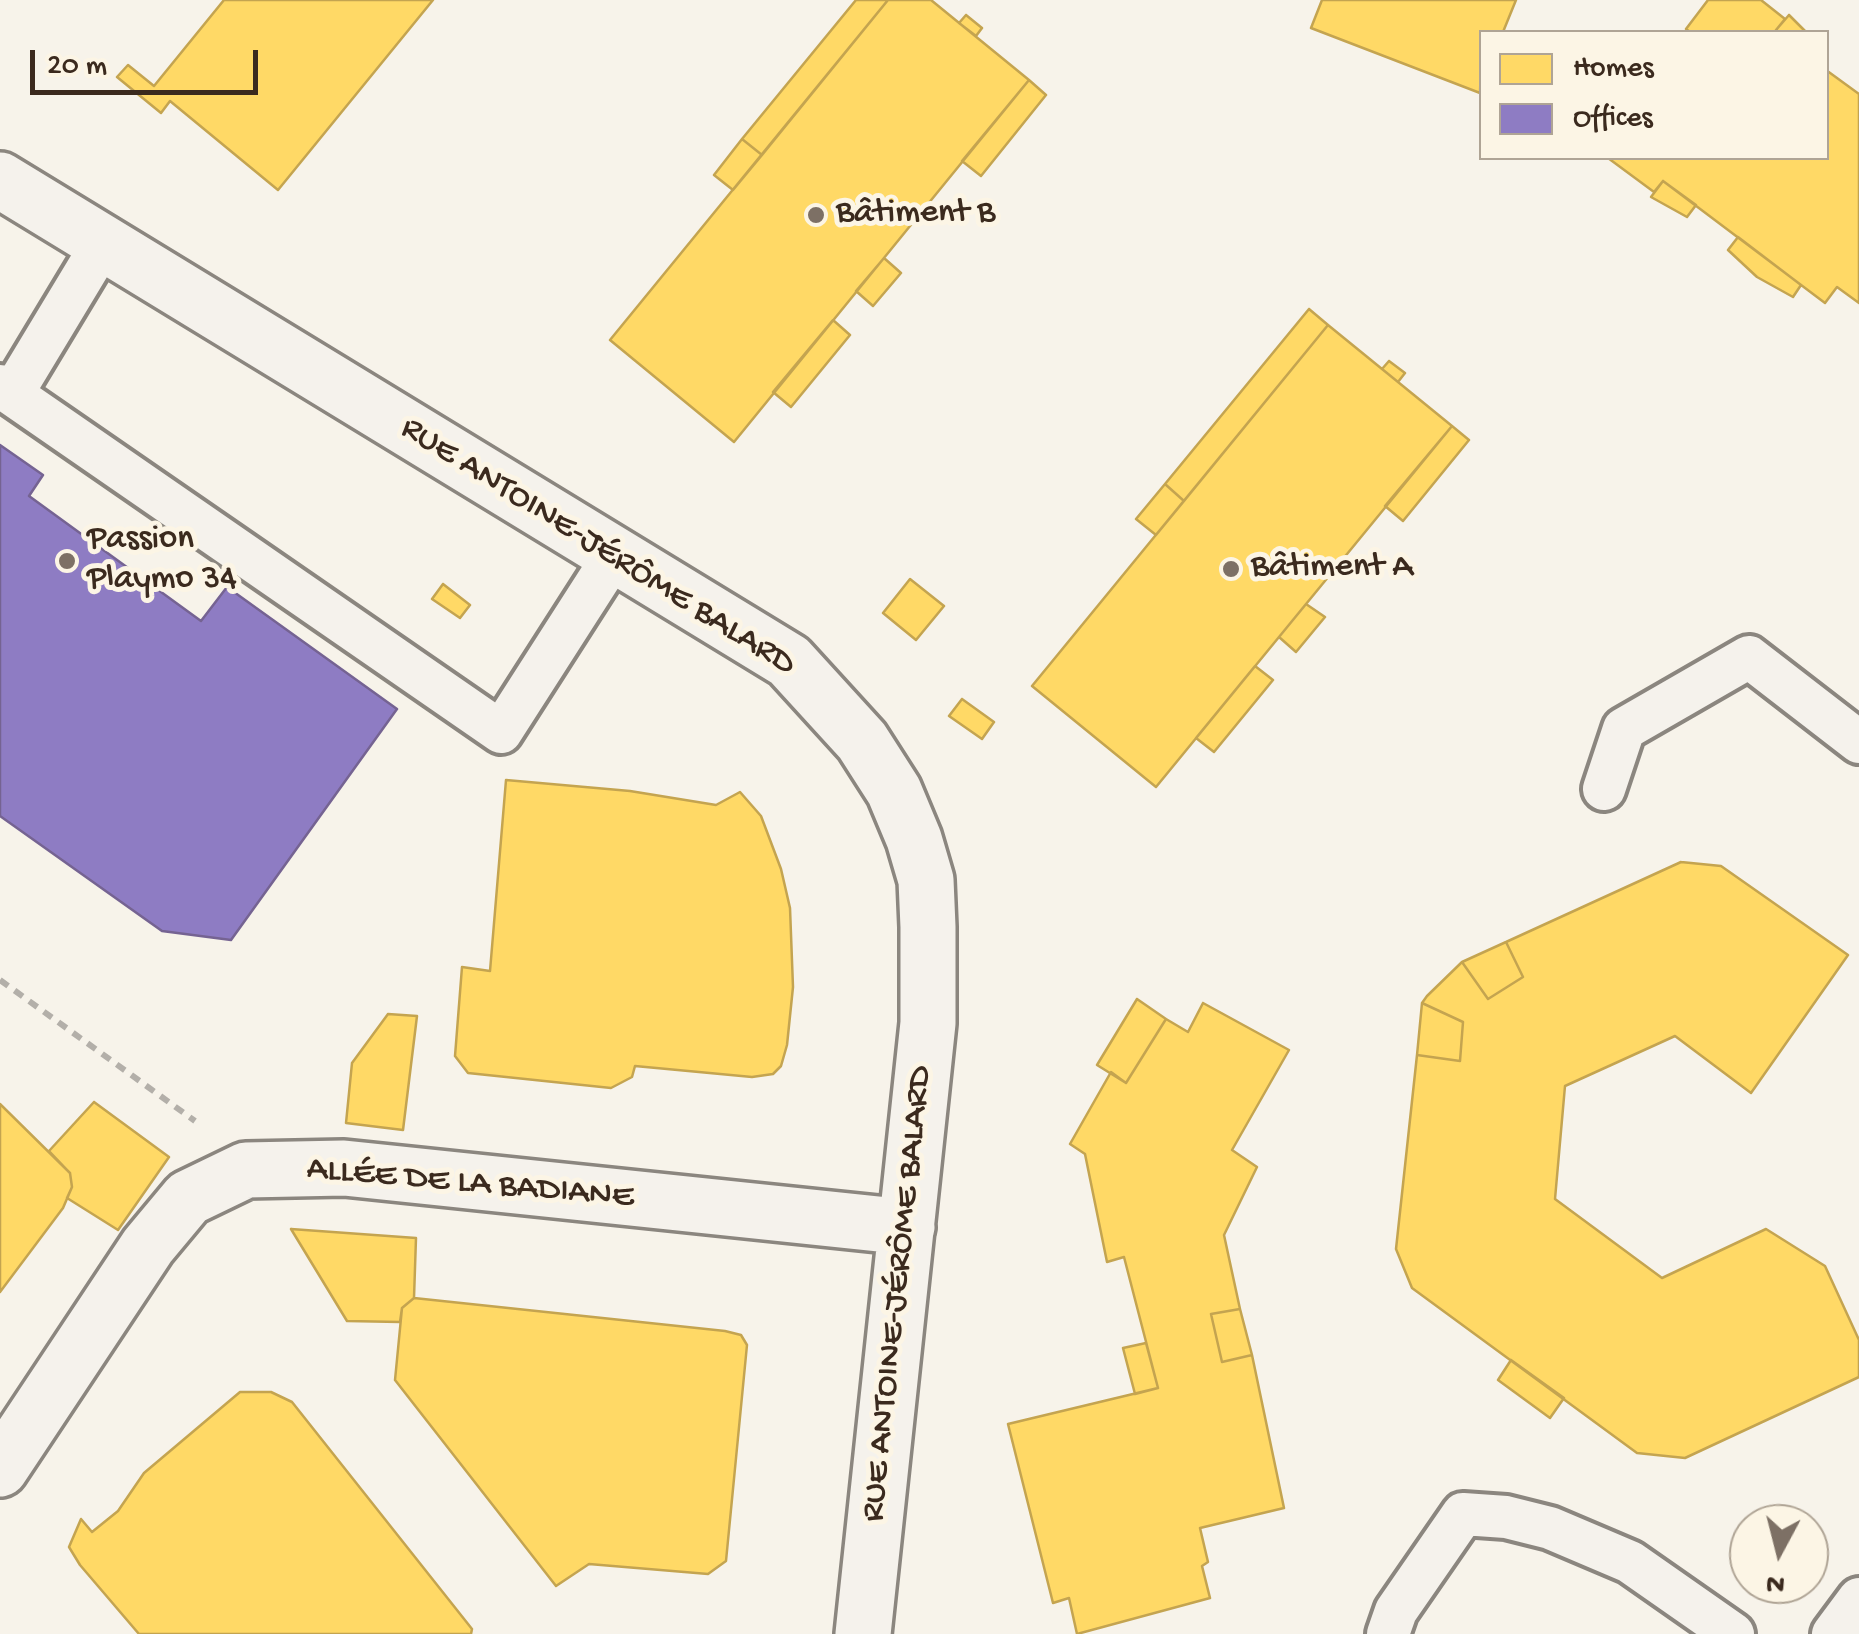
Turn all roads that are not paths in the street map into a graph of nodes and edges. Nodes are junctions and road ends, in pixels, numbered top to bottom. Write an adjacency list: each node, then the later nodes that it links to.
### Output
1 (0, 180): 2 (street, RUE ANTOINE-JÉRÔME BALARD)
2 (103, 244): 3 (lane); 4 (street, RUE ANTOINE-JÉRÔME BALARD)
3 (6, 390): 4 (lane)
4 (615, 554): 7 (street, RUE ANTOINE-JÉRÔME BALARD)
5 (1859, 742): 6 (lane)
6 (1604, 789)
7 (907, 1228): 8 (street, ALLÉE DE LA BADIANE); 10 (street, RUE ANTOINE-JÉRÔME BALARD)
8 (0, 1468)
9 (1859, 1599): 13 (lane)
10 (864, 1634)
11 (1388, 1634): 12 (lane)
12 (1732, 1634)
13 (1833, 1634)

